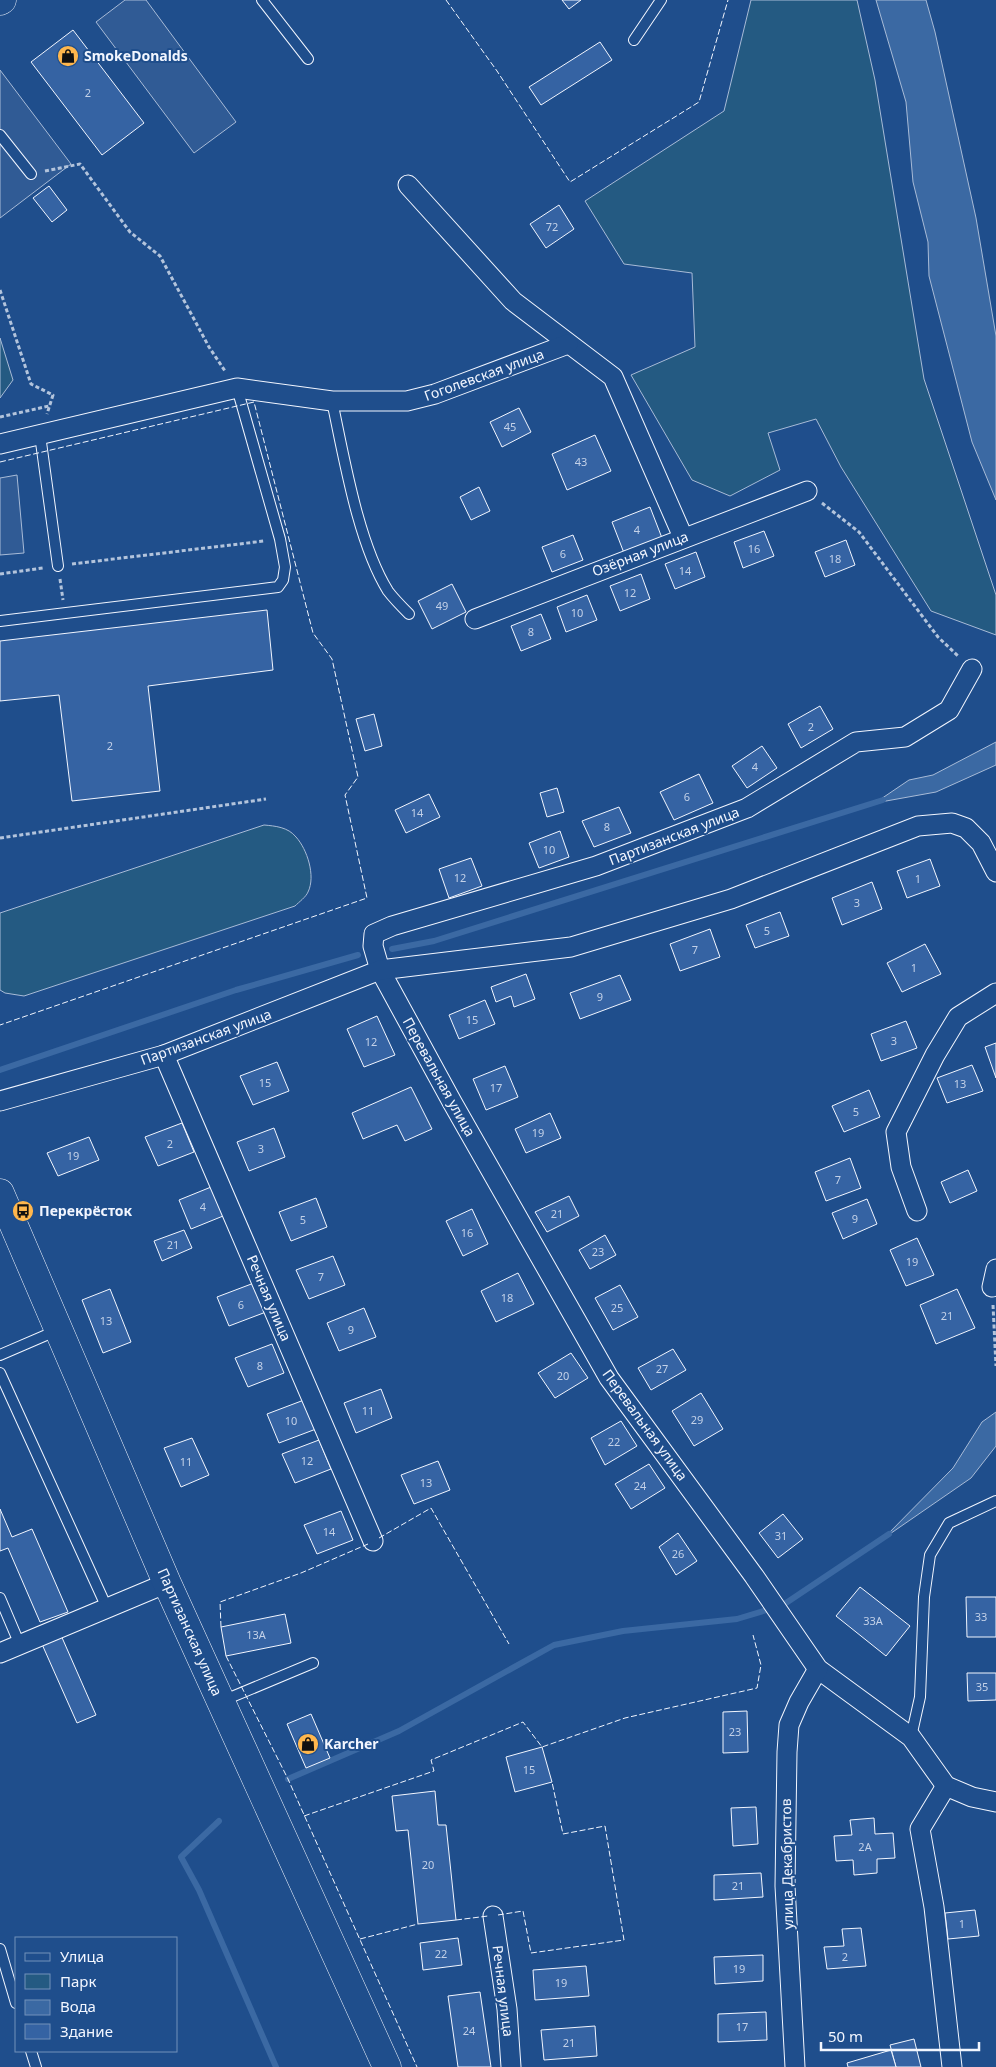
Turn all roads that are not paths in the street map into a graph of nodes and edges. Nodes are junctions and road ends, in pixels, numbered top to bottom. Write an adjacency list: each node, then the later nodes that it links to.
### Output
1 (262, 0): 4 (lane)
2 (661, 0): 3 (lane)
3 (634, 40)
4 (308, 59)
5 (0, 135): 6 (lane)
6 (31, 174)
7 (408, 185): 8 (street, Гоголевская улица)
8 (568, 344): 10 (street, Гоголевская улица); 14 (street)
9 (237, 388): 10 (street, Гоголевская улица); 11 (street, Гоголевская улица); 18 (lane)
10 (332, 401): 16 (lane)
11 (40, 435): 12 (street, Гоголевская улица); 15 (lane)
12 (0, 444)
13 (807, 491): 14 (street, Озёрная улица)
14 (683, 537): 17 (street, Озёрная улица)
15 (58, 566)
16 (409, 614)
17 (475, 619)
18 (0, 622)
19 (972, 669): 21 (street, Партизанская улица)
20 (996, 872): 21 (street, Партизанская улица)
21 (380, 970): 23 (street, Партизанская улица); 38 (street, Перевальная улица)
22 (996, 993): 26 (street)
23 (164, 1055): 24 (street, Партизанская улица); 31 (street, Речная улица)
24 (0, 1102)
25 (0, 1193): 27 (highway, Партизанская улица)
26 (917, 1211)
27 (59, 1329): 28 (lane); 32 (highway, Партизанская улица)
28 (0, 1355)
29 (0, 1373): 34 (lane)
30 (996, 1501): 40 (lane)
31 (373, 1542)
32 (167, 1583): 34 (street); 39 (highway, Партизанская улица)
33 (0, 1598): 35 (lane)
34 (107, 1608): 35 (street)
35 (20, 1645): 36 (street)
36 (0, 1653)
37 (313, 1663): 39 (lane)
38 (818, 1669): 40 (street, Перевальная улица); 50 (street, улица Декабристов)
39 (221, 1701): 48 (highway, Партизанская улица)
40 (911, 1738): 41 (street, Перевальная улица)
41 (946, 1786): 42 (street); 51 (street)
42 (996, 1802)
43 (493, 1916): 49 (street, Речная улица)
44 (0, 1949): 45 (lane)
45 (15, 2000)
46 (31, 2052): 47 (lane)
47 (36, 2067)
48 (387, 2067)
49 (511, 2067)
50 (795, 2067)
51 (952, 2067)

